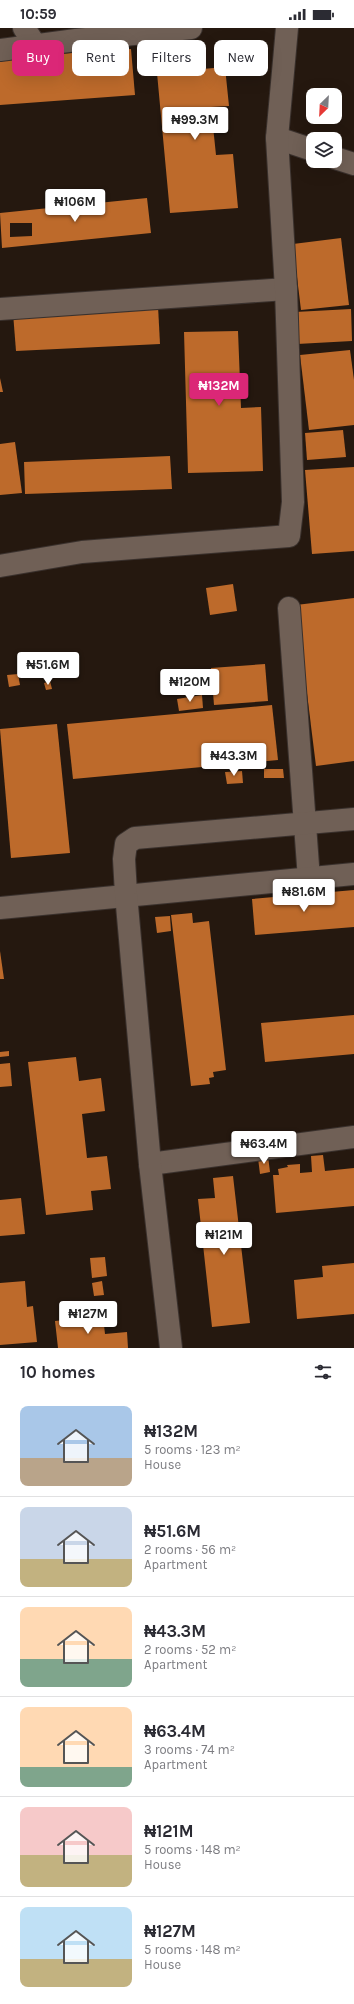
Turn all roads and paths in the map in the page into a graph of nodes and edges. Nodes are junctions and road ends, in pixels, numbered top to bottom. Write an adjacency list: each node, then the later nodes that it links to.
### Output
1 (191, 28): 3 (street)
2 (287, 28): 5 (street)
3 (30, 37): 4 (street)
4 (0, 50)
5 (277, 138): 6 (street); 9 (street)
6 (306, 148)
7 (342, 160): 8 (street)
8 (354, 164)
9 (286, 289): 10 (street); 11 (street)
10 (0, 309)
11 (0, 566)
12 (289, 608): 14 (street)
13 (354, 819): 14 (street)
14 (304, 825): 16 (street); 17 (street)
15 (354, 874): 16 (street)
16 (309, 879): 17 (street)
17 (126, 894): 18 (street); 20 (street)
18 (0, 908)
19 (354, 1137): 20 (street)
20 (150, 1164): 21 (street)
21 (171, 1348)

